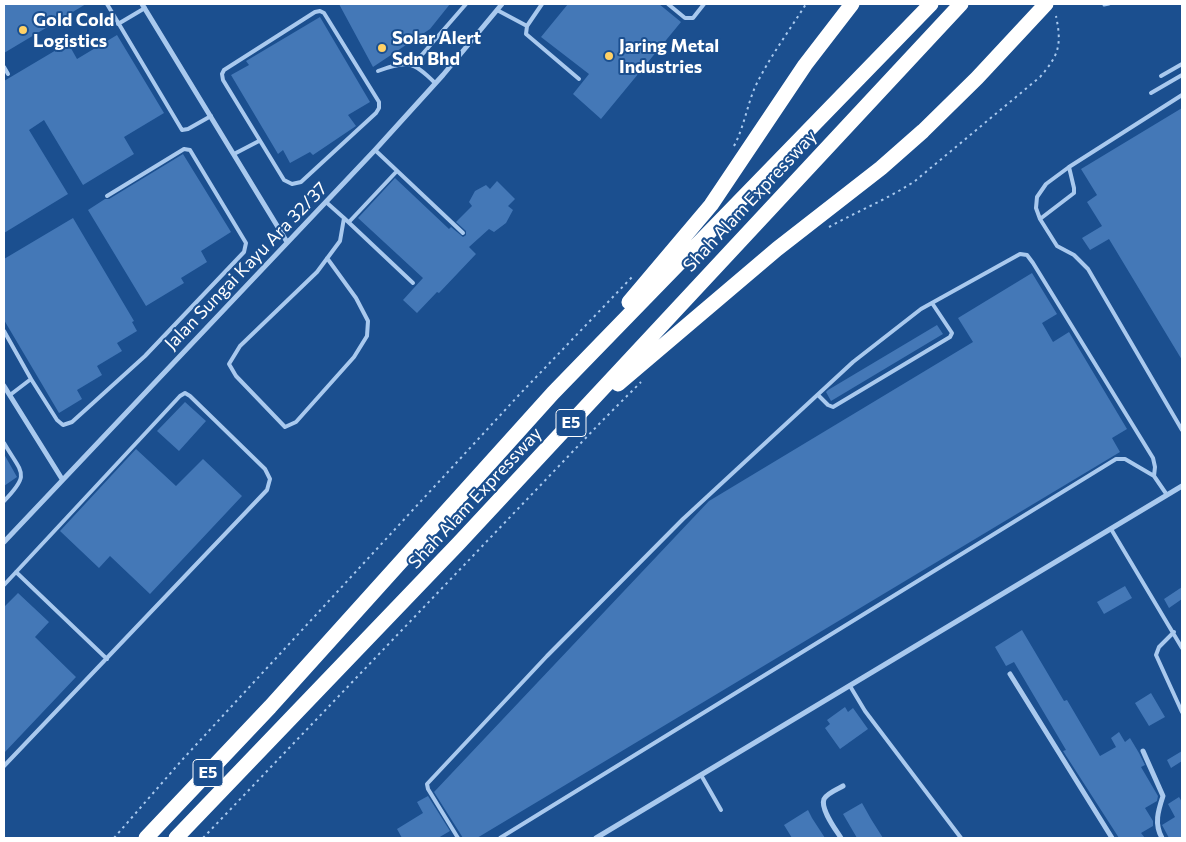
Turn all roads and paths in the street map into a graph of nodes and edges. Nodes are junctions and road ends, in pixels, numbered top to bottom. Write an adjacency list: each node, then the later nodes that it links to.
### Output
1 (107, 4): 15 (lane)
2 (466, 4): 18 (lane)
3 (502, 4): 13 (street, Jalan Sungai Kayu Ara 32/37)
4 (542, 4): 16 (lane)
5 (668, 4): 6 (lane)
6 (704, 4)
7 (806, 4): 30 (path)
8 (852, 4): 51 (highway)
9 (931, 4): 51 (highway, Shah Alam Expressway / E5)
10 (961, 4): 57 (highway, Shah Alam Expressway / E5)
11 (1046, 4): 57 (highway)
12 (143, 6): 15 (lane); 28 (street)
13 (497, 10): 16 (lane); 25 (street, Jalan Sungai Kayu Ara 32/37)
14 (1056, 16): 40 (path)
15 (118, 24): 28 (lane)
16 (527, 26): 24 (lane)
17 (1182, 64): 23 (lane)
18 (413, 65): 20 (lane); 25 (lane)
19 (4, 68): 21 (lane)
20 (378, 71)
21 (8, 74)
22 (1182, 75): 26 (lane)
23 (1161, 76)
24 (579, 79)
25 (435, 83): 31 (street, Jalan Sungai Kayu Ara 32/37)
26 (1151, 93)
27 (1182, 95): 33 (lane)
28 (211, 116): 32 (street)
29 (259, 141): 29 (lane); 32 (lane)
30 (732, 149)
31 (374, 150): 34 (lane); 36 (street, Jalan Sungai Kayu Ara 32/37)
32 (234, 154): 42 (street)
33 (1069, 167): 38 (lane); 38 (lane)
34 (397, 170): 39 (lane); 41 (lane)
35 (107, 196): 48 (lane)
36 (326, 202): 37 (lane); 42 (street, Jalan Sungai Kayu Ara 32/37)
37 (344, 218): 39 (lane); 43 (lane)
38 (1040, 219): 55 (lane)
39 (349, 222): 45 (lane)
40 (824, 229)
41 (464, 233)
42 (287, 242): 60 (street, Jalan Sungai Kayu Ara 32/37)
43 (327, 258): 43 (lane)
44 (637, 272): 79 (path)
45 (413, 283)
46 (932, 303): 53 (lane); 53 (lane); 59 (lane)
47 (4, 331): 48 (lane)
48 (31, 379): 52 (lane)
49 (642, 382): 82 (path)
50 (4, 386): 52 (street)
51 (553, 393): 80 (highway, Shah Alam Expressway / E5)
52 (10, 395): 60 (street)
53 (818, 395): 83 (lane)
54 (1182, 416): 55 (lane)
55 (1176, 420): 56 (lane)
56 (1182, 430)
57 (555, 440): 81 (highway, Shah Alam Expressway / E5)
58 (4, 443): 63 (lane)
59 (1154, 476): 62 (lane); 84 (lane)
60 (62, 479): 65 (street, Jalan Sungai Kayu Ara 32/37)
61 (1182, 486): 62 (street)
62 (1167, 495): 64 (street)
63 (4, 501)
64 (1111, 529): 68 (lane); 72 (street)
65 (4, 542)
66 (16, 572): 67 (lane); 70 (lane); 70 (lane)
67 (4, 585)
68 (1174, 632): 69 (lane); 73 (lane)
69 (1182, 648)
70 (107, 660): 75 (lane)
71 (1010, 674): 88 (street)
72 (850, 686): 76 (street); 87 (lane)
73 (1182, 712)
74 (1142, 751): 89 (street)
75 (4, 766)
76 (701, 775): 78 (lane); 85 (street)
77 (843, 786): 86 (street)
78 (721, 810)
79 (114, 838)
80 (146, 838)
81 (176, 838)
82 (203, 838)
83 (458, 838)
84 (500, 838)
85 (596, 838)
86 (841, 838)
87 (961, 838)
88 (1112, 838)
89 (1162, 838)

